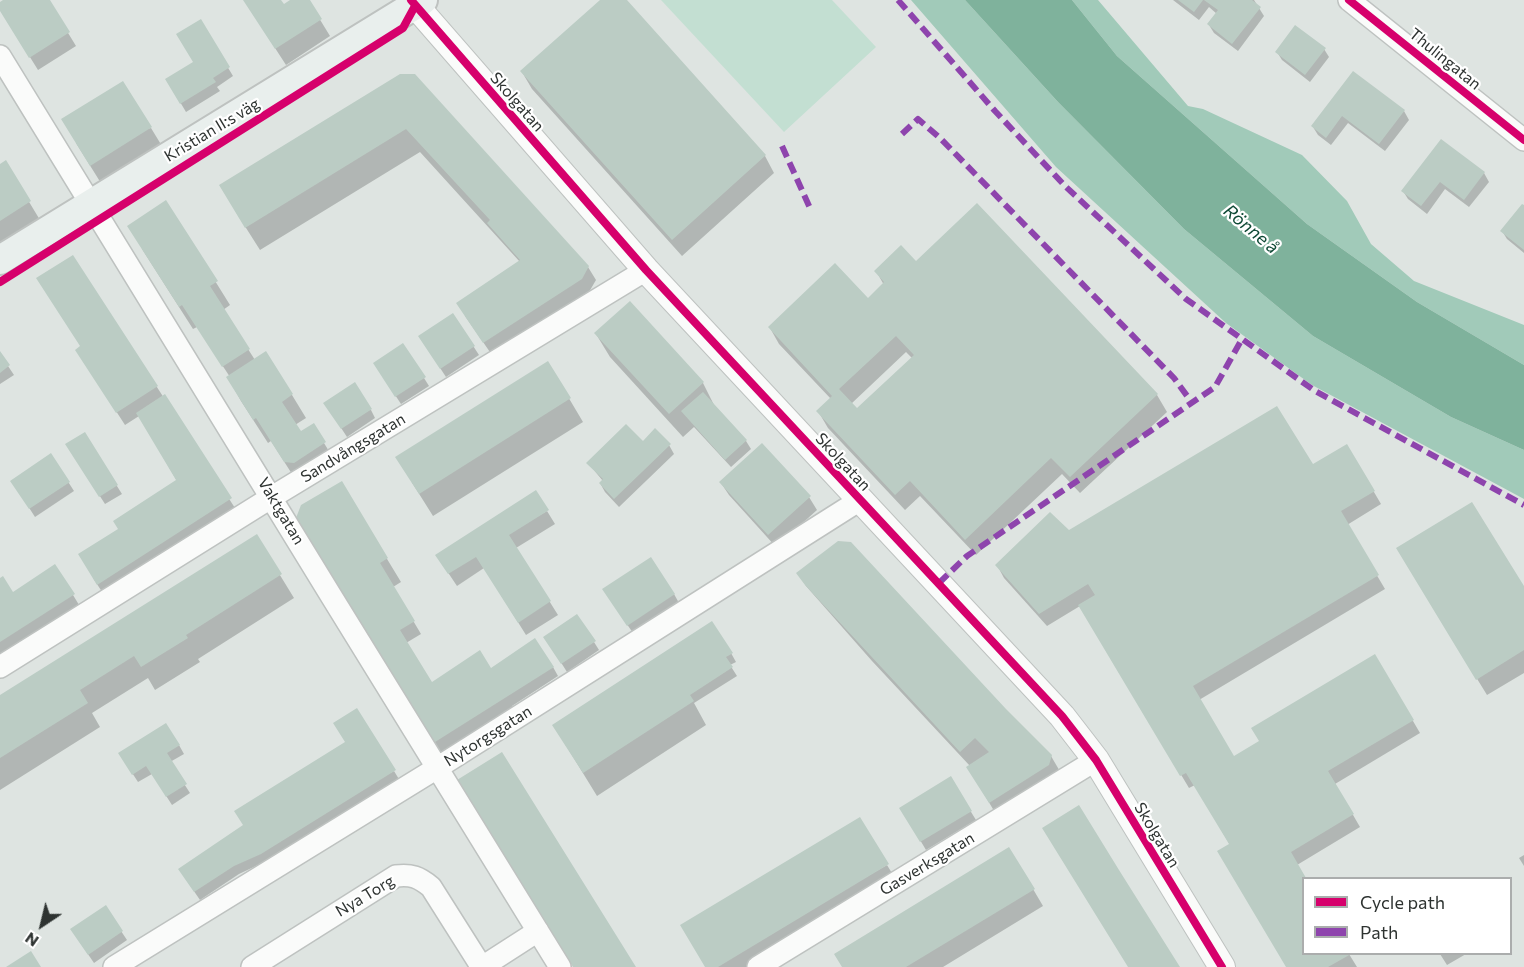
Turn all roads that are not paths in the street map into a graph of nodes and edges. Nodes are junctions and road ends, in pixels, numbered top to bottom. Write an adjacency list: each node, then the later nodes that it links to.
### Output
1 (1349, 0): 4 (street, Thulingatan)
2 (417, 2): 5 (main road, Kristian II:s väg); 7 (street, Skolgatan)
3 (0, 56): 5 (street, Vaktgatan)
4 (1524, 140)
5 (90, 204): 6 (main road, Kristian II:s väg); 8 (street, Vaktgatan)
6 (0, 260)
7 (646, 270): 8 (street, Sandvångsgatan); 9 (street, Skolgatan)
8 (272, 497): 10 (street, Sandvångsgatan); 12 (street, Vaktgatan)
9 (860, 500): 11 (street, Skolgatan); 12 (street, Nytorgsgatan)
10 (0, 667)
11 (1096, 760): 18 (street, Gasverksgatan); 19 (street, Skolgatan)
12 (437, 768): 13 (street, Vaktgatan); 15 (street, Nytorgsgatan)
13 (538, 931): 14 (street, Nya Torg); 17 (street, Vaktgatan)
14 (481, 966): 16 (street, Nya Torg)
15 (114, 967)
16 (252, 967)
17 (560, 967)
18 (758, 967)
19 (1222, 967)

